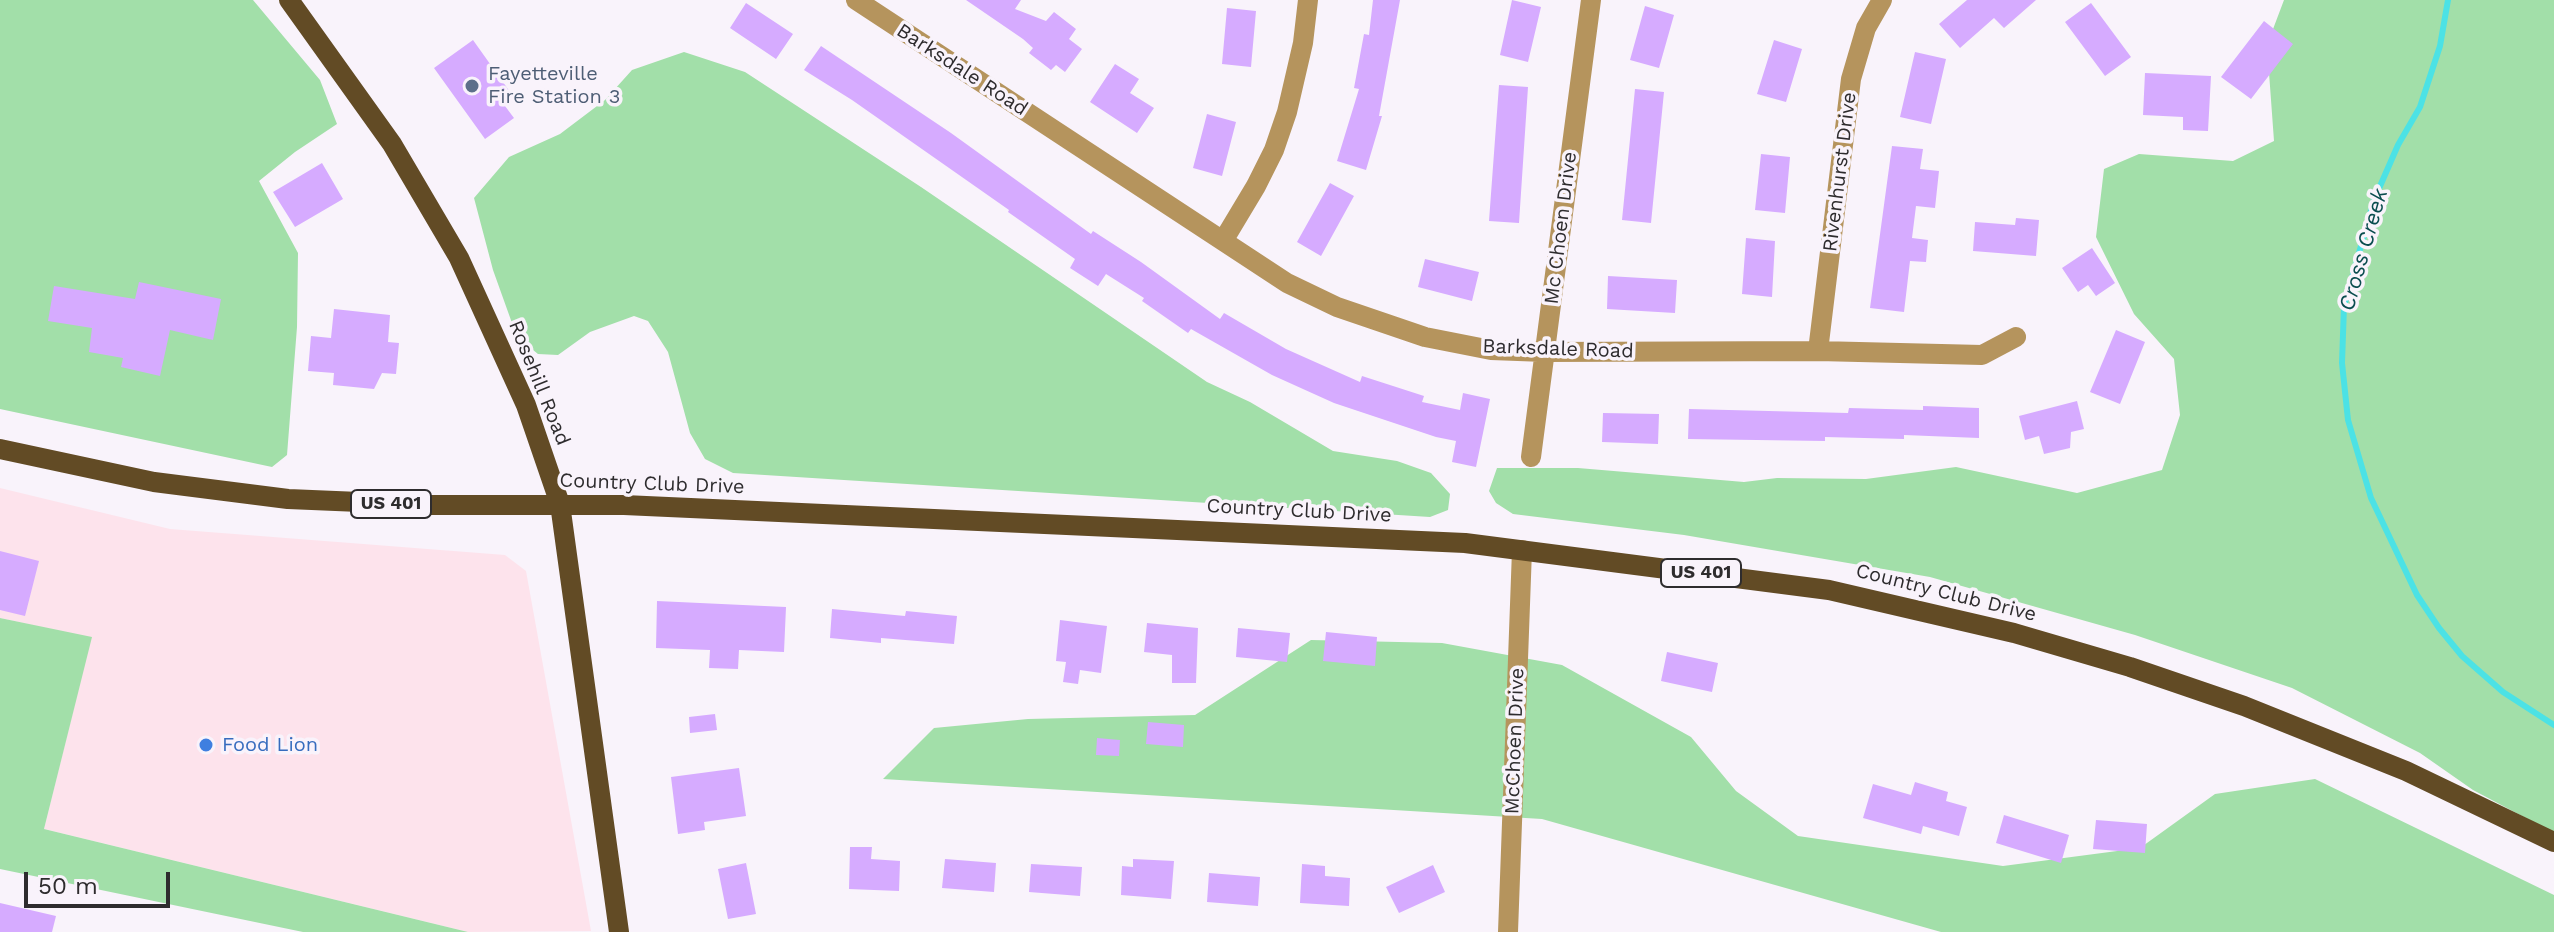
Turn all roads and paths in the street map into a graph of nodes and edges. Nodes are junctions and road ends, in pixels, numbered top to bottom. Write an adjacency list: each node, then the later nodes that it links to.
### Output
1 (289, 0): 12 (main road, Rosehill Road)
2 (856, 0): 6 (street, Barksdale Road)
3 (1308, 0): 6 (street)
4 (1591, 0): 9 (street, Mc Choen Drive)
5 (1882, 0): 8 (street, Rivenhurst Drive)
6 (1223, 241): 9 (street, Barksdale Road)
7 (2016, 337): 8 (street, Barksdale Road)
8 (1818, 351): 9 (street, Barksdale Road)
9 (1545, 352): 11 (street, Mc Choen Drive)
10 (0, 449): 12 (main road, Country Club Drive / US 401)
11 (1531, 457)
12 (560, 504): 13 (main road, Country Club Drive / US 401); 15 (main road, Rosehill Road)
13 (1522, 550): 14 (main road, Country Club Drive / US 401); 16 (street, McChoen Drive)
14 (2554, 842)
15 (619, 932)
16 (1508, 932)

